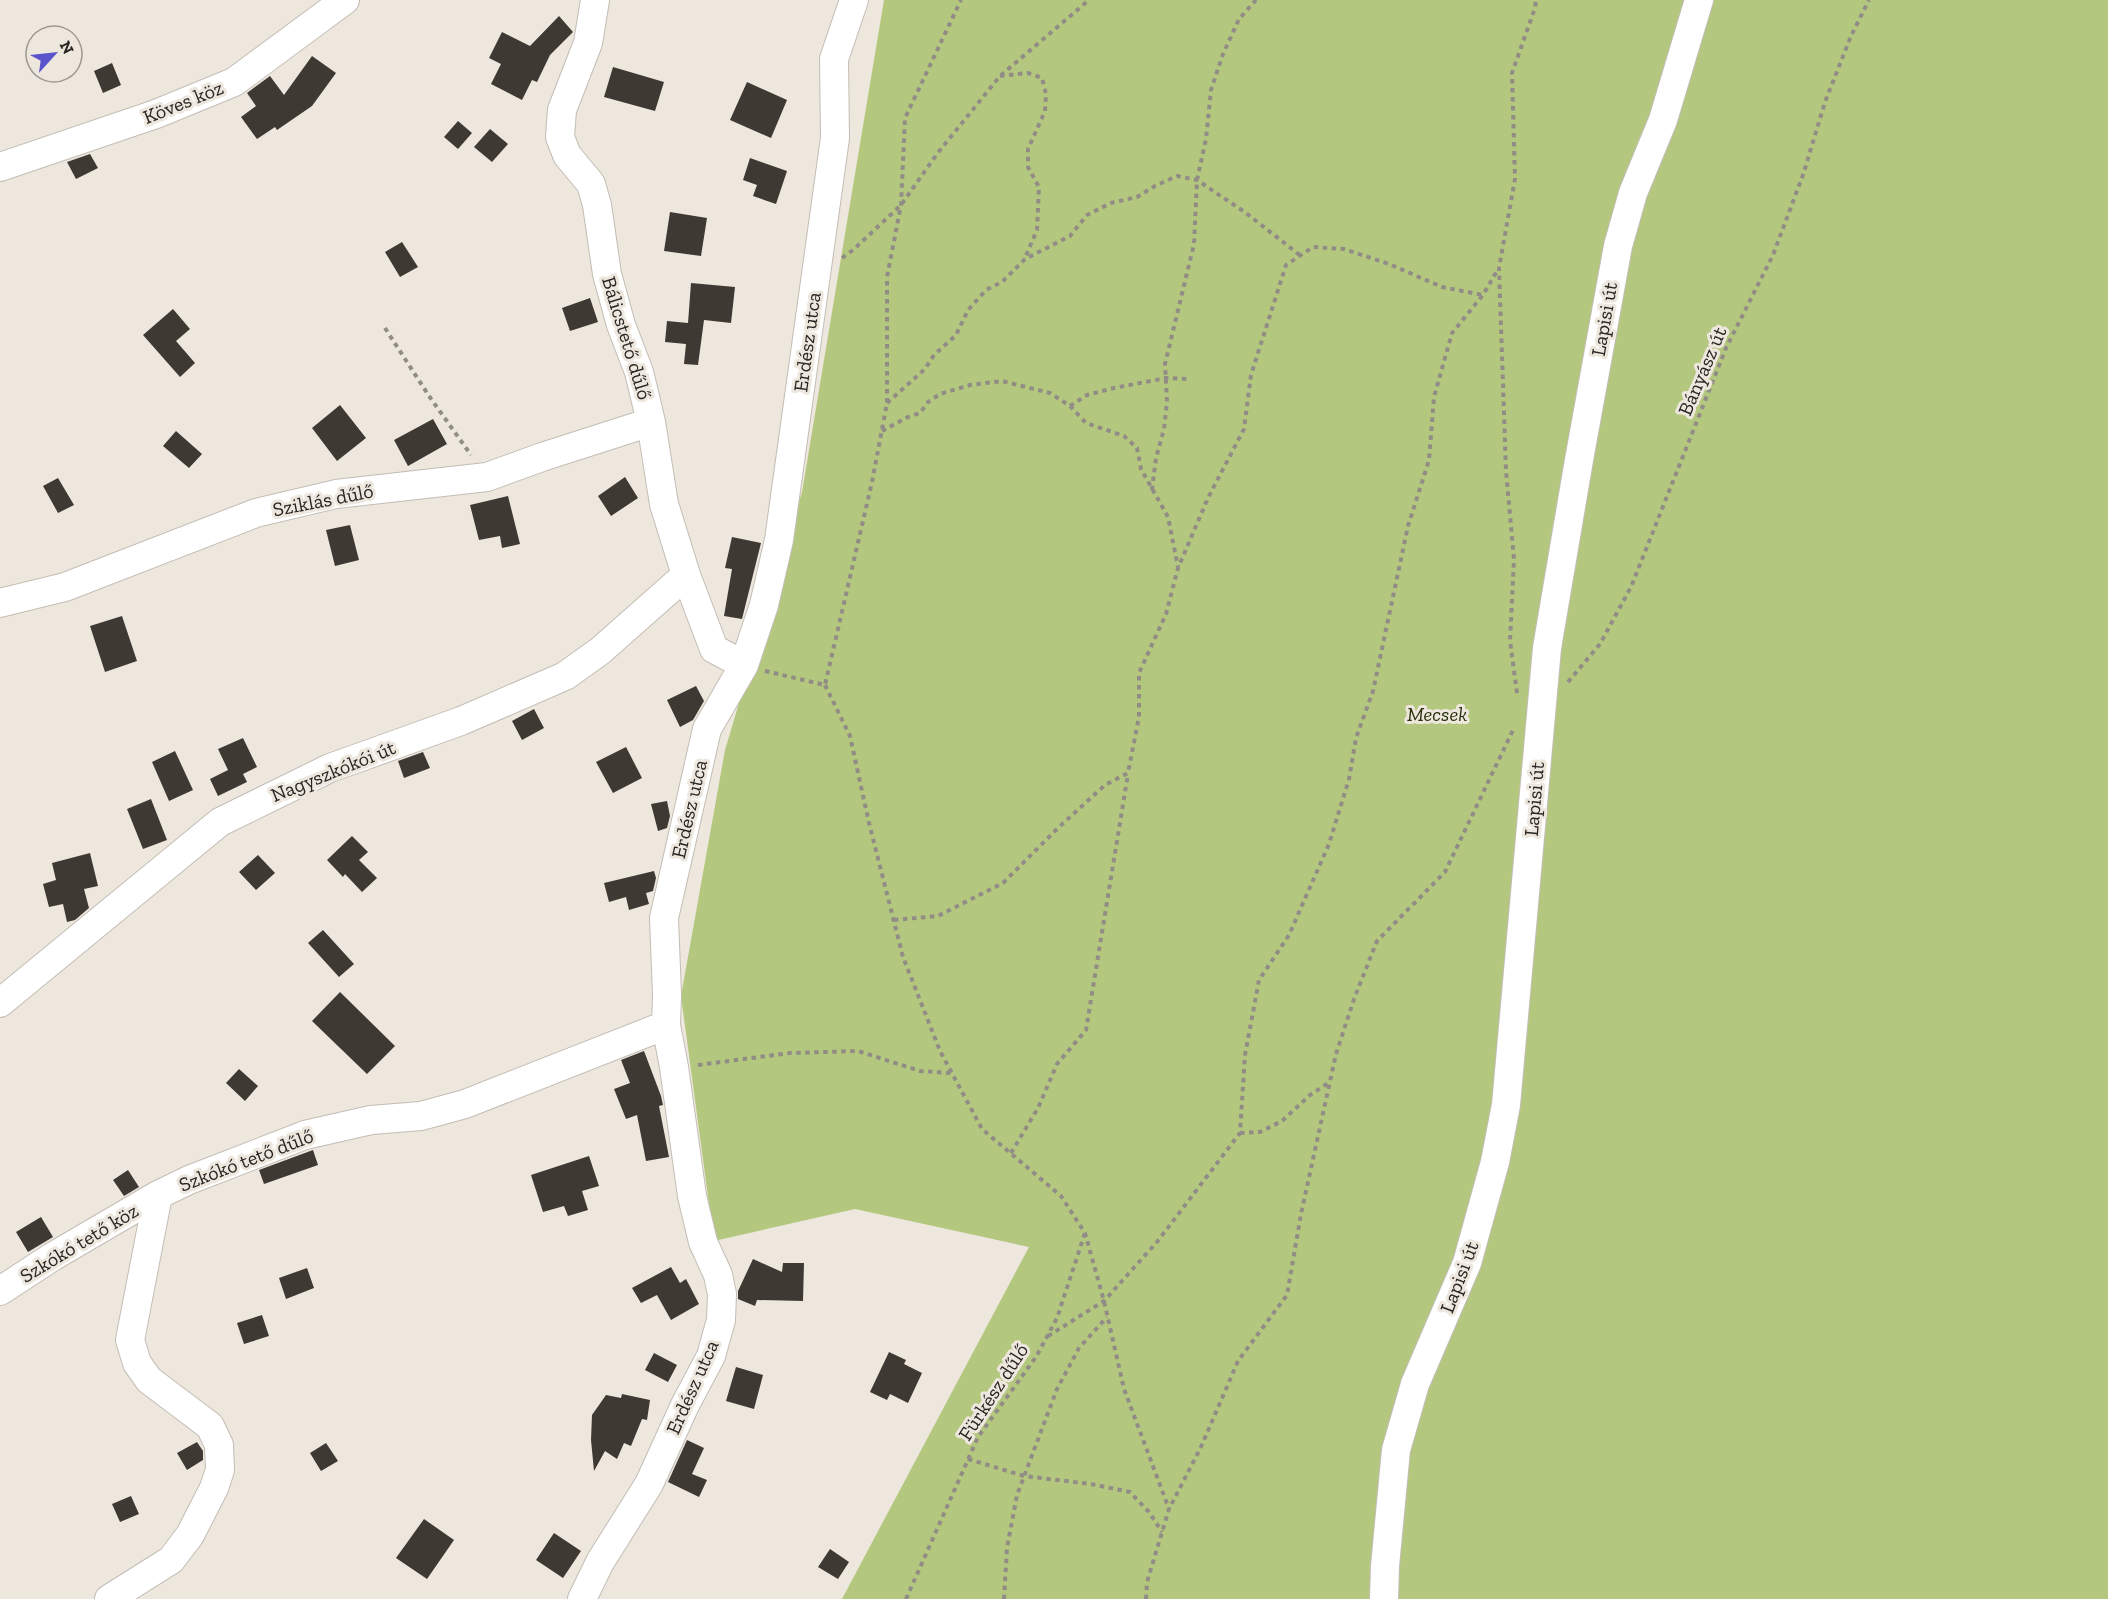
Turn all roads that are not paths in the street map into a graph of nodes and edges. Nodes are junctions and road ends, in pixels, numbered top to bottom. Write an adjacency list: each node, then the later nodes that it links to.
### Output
1 (345, 0): 5 (street, Köves köz)
2 (594, 0): 6 (street, Bálicstető dűlő)
3 (854, 0): 9 (street, Erdész utca)
4 (1699, 0): 16 (street, Lapisi út)
5 (0, 167)
6 (651, 422): 7 (street, Bálicstető dűlő); 8 (street, Sziklás dűlő)
7 (686, 575): 9 (street, Bálicstető dűlő); 10 (street, Nagyszkókói út)
8 (0, 603)
9 (744, 665): 11 (street, Erdész utca)
10 (0, 1003)
11 (666, 1026): 12 (street, Szkókó tető dűlő); 15 (street, Erdész utca)
12 (158, 1195): 13 (street, Szkókó tető köz); 14 (street, Szkókó tető dűlő)
13 (0, 1291)
14 (109, 1599)
15 (582, 1599)
16 (1384, 1599)

